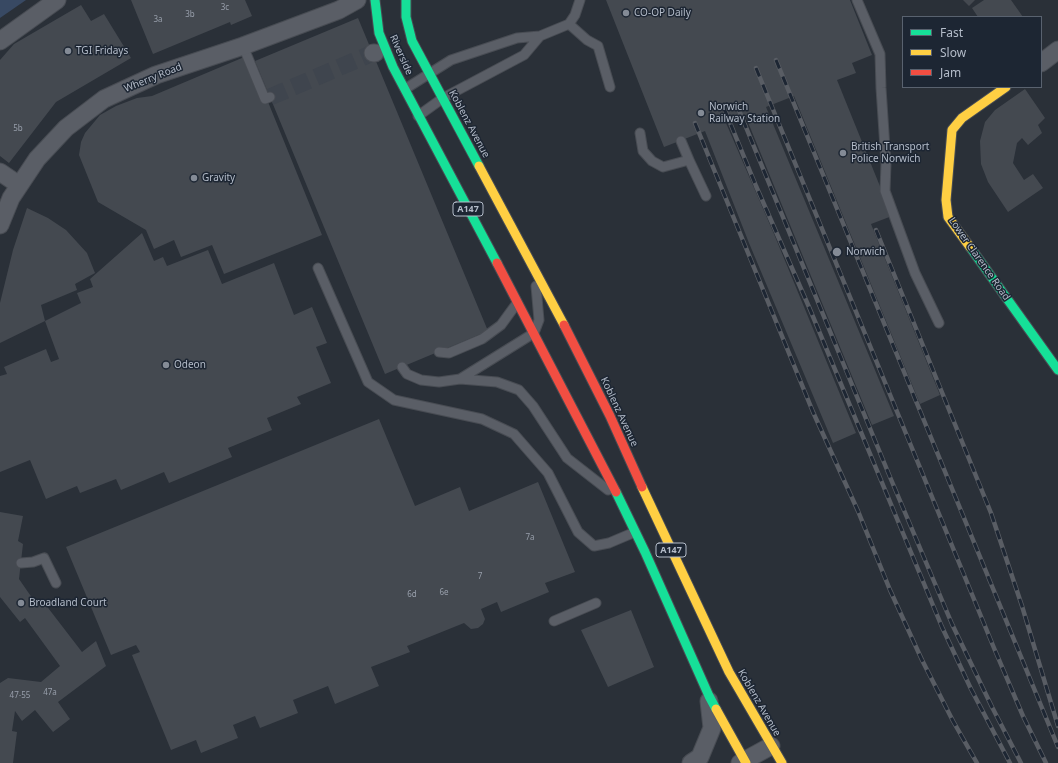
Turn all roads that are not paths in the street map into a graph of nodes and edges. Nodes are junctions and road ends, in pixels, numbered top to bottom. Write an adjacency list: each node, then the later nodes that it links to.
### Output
1 (57, 0): 9 (street)
2 (375, 0): 16 (main road, Riverside / A147)
3 (406, 0): 13 (main road, Riverside / A147)
4 (580, 0): 7 (lane)
5 (857, 0): 30 (lane)
6 (355, 1): 10 (street, Wherry Road)
7 (569, 24): 8 (lane); 14 (lane)
8 (540, 36): 13 (lane); 18 (lane)
9 (0, 41)
10 (243, 46): 17 (lane); 24 (street, Wherry Road)
11 (1058, 50): 12 (street)
12 (1042, 62)
13 (430, 74): 16 (lane); 18 (main road, Koblenz Avenue / A147)
14 (610, 87)
15 (1005, 88): 34 (main road, Lower Clarence Road)
16 (404, 89): 19 (main road, Riverside / A147)
17 (270, 97)
18 (443, 98): 19 (lane); 28 (main road, Koblenz Avenue / A147)
19 (418, 116): 29 (main road, A147)
20 (640, 134): 22 (lane)
21 (681, 141): 22 (lane)
22 (689, 160): 25 (lane)
23 (0, 172): 24 (street)
24 (19, 185): 26 (street, Wherry Road)
25 (706, 196)
26 (1, 217)
27 (318, 268): 37 (lane)
28 (534, 269): 31 (lane); 43 (main road, Koblenz Avenue / A147)
29 (518, 302): 31 (main road, A147); 32 (lane)
30 (939, 323)
31 (534, 333): 35 (lane); 36 (main road, A147)
32 (439, 352)
33 (402, 367): 35 (lane)
34 (1058, 370)
35 (460, 379): 36 (lane)
36 (619, 498): 37 (main road, A147)
37 (635, 532): 42 (main road, A147)
38 (21, 563): 39 (lane)
39 (56, 583)
40 (596, 603): 41 (lane)
41 (554, 621)
42 (709, 696): 44 (main road, A147); 45 (street)
43 (771, 746): 44 (street); 46 (main road, Koblenz Avenue / A147)
44 (743, 762)
45 (691, 763)
46 (782, 763)

